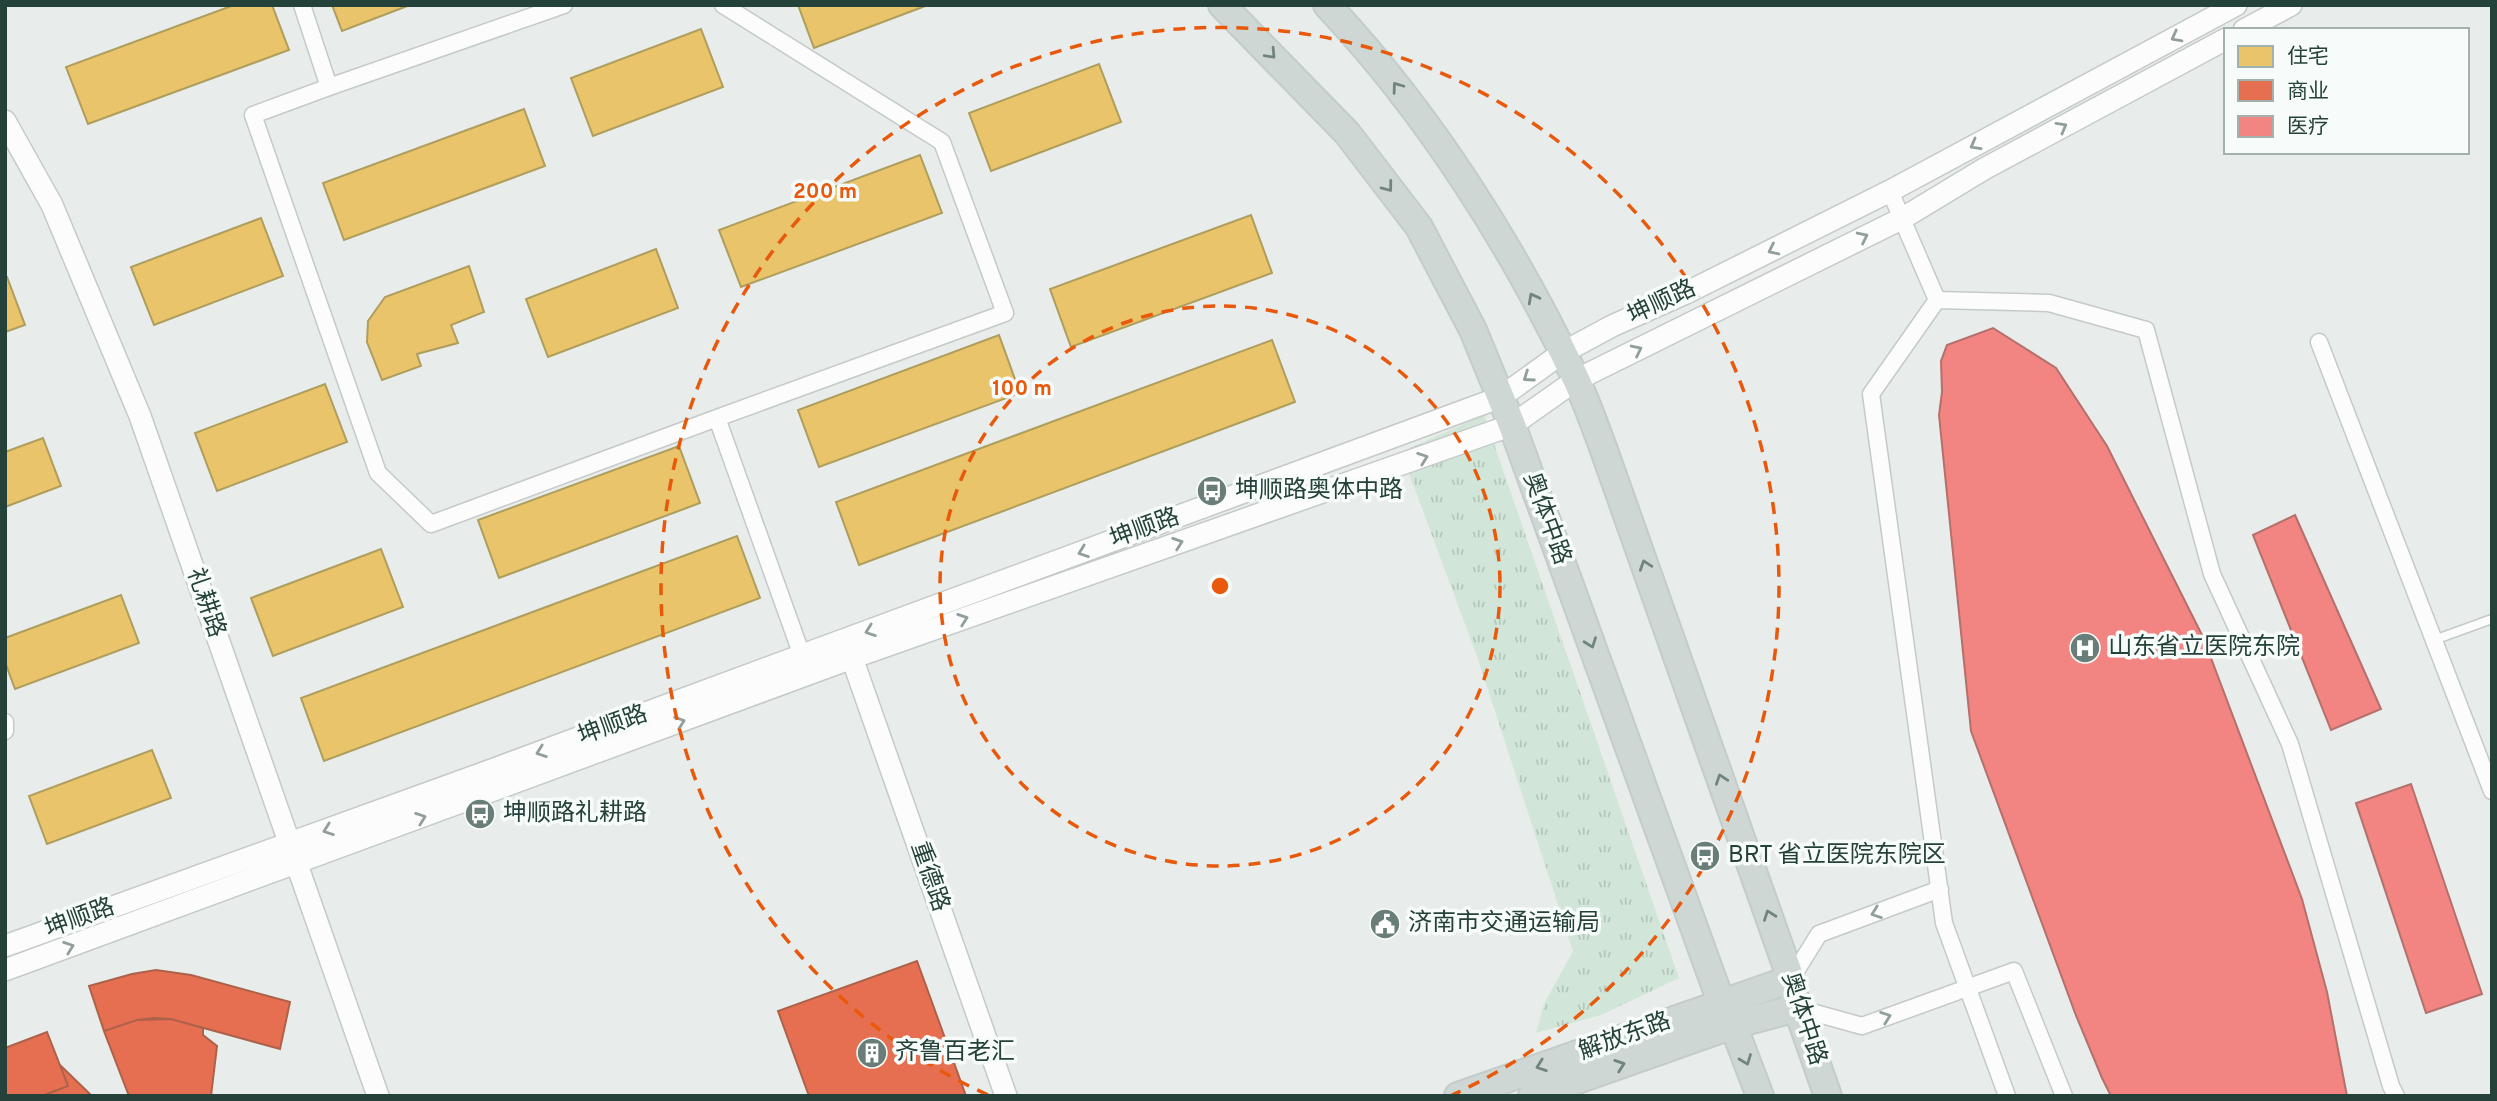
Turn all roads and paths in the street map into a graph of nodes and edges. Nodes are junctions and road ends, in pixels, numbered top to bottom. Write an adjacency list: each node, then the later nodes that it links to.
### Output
1 (302, 5): 10 (street)
2 (564, 5): 10 (street)
3 (723, 5): 19 (street)
4 (1223, 5): 18 (main road, 奥体中路, one-way to 18)
5 (1327, 5): 16 (main road, 奥体中路, one-way to 5)
6 (2236, 5): 12 (street, 坤顺路, one-way to 12)
7 (2291, 5): 8 (street)
8 (2248, 28)
9 (2224, 40): 13 (street, 坤顺路, one-way to 9)
10 (329, 87): 19 (street)
11 (5, 121): 28 (street, 礼耕路)
12 (1890, 191): 13 (street); 16 (street, 坤顺路, one-way to 16)
13 (1903, 218): 14 (street); 17 (street, 坤顺路, one-way to 13)
14 (1937, 300): 29 (street); 44 (street)
15 (2319, 342): 22 (street)
16 (1562, 353): 17 (main road, 奥体中路); 18 (street, 坤顺路, one-way to 18)
17 (1576, 380): 20 (street, 坤顺路); 32 (main road, 奥体中路, one-way to 17)
18 (1501, 397): 20 (main road, 奥体中路); 24 (street, 坤顺路, one-way to 24)
19 (717, 418): 24 (street)
20 (1513, 425): 23 (street, 坤顺路, one-way to 20); 35 (main road, 奥体中路, one-way to 35)
21 (2492, 619): 22 (lane)
22 (2434, 640): 27 (street)
23 (852, 658): 24 (street, 坤顺路); 37 (street, 重德路)
24 (805, 665): 28 (street, 坤顺路)
25 (5, 722): 26 (street)
26 (5, 731)
27 (2492, 791)
28 (293, 853): 30 (street, 坤顺路); 31 (street, 坤顺路, one-way to 28); 36 (street, 礼耕路)
29 (1940, 889): 32 (street, one-way to 32); 33 (street)
30 (5, 946)
31 (5, 970)
32 (1791, 979): 34 (main road, 奥体中路); 35 (main road, 解放东路)
33 (1968, 988): 34 (street, one-way to 33); 42 (street); 43 (street)
34 (1797, 1008): 35 (main road, 解放东路); 41 (main road, 奥体中路)
35 (1727, 1014): 38 (main road, 解放东路, one-way to 38); 39 (main road, 解放东路, one-way to 35); 40 (main road, 奥体中路, one-way to 40)
36 (378, 1096)
37 (1006, 1096)
38 (1458, 1096)
39 (1532, 1096)
40 (1760, 1096)
41 (1828, 1096)
42 (2007, 1096)
43 (2064, 1096)
44 (2396, 1096)

